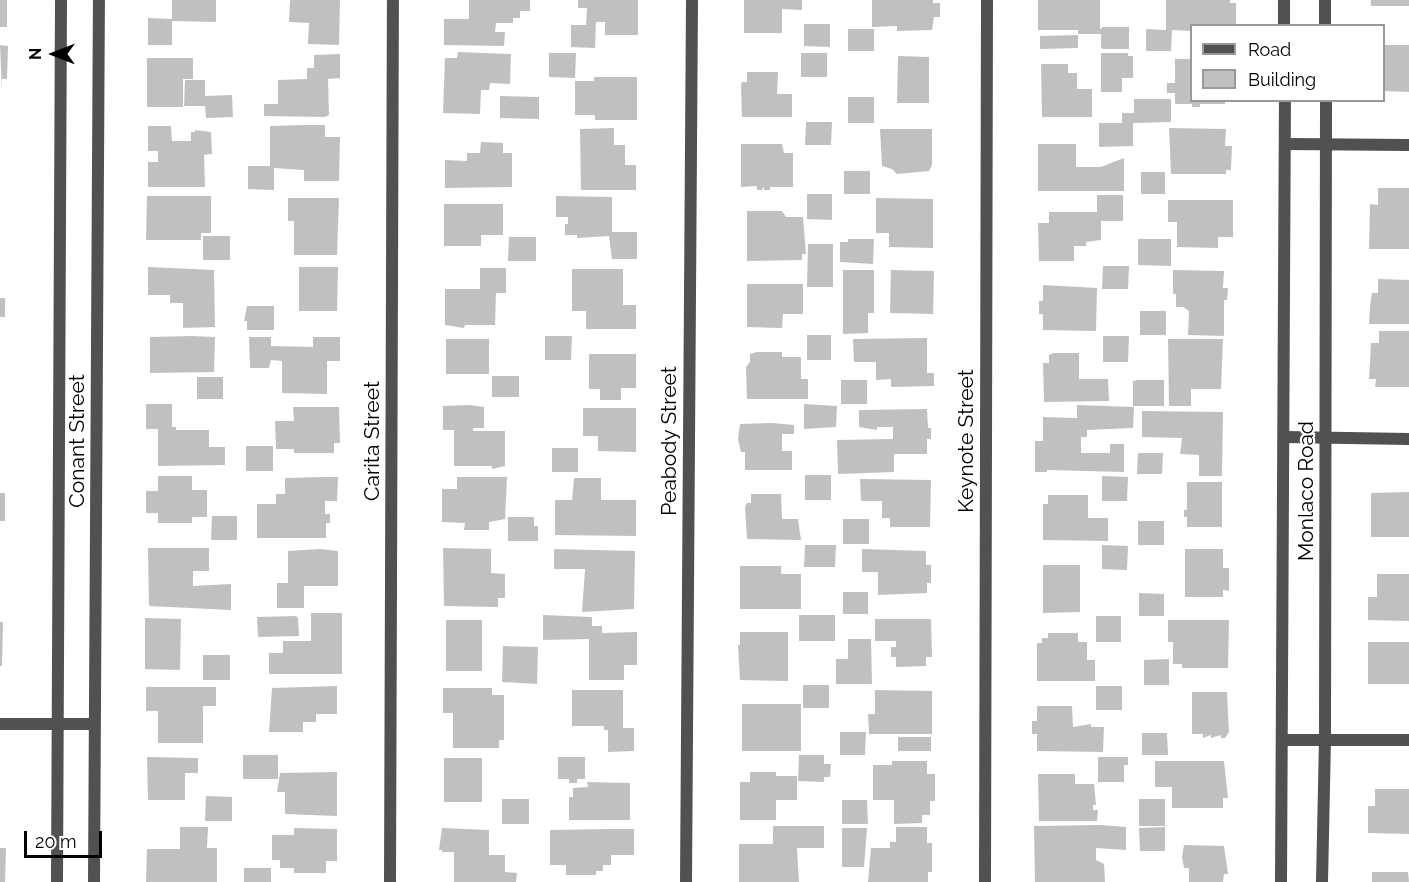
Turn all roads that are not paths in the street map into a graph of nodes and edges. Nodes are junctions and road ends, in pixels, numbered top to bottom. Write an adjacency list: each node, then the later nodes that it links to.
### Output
1 (61, 0): 19 (street, Conant Street)
2 (99, 0): 20 (street, Conant Street)
3 (393, 0): 26 (street, Carita Street)
4 (692, 0): 27 (street, Peabody Street)
5 (987, 0): 28 (street, Keynote Street)
6 (1284, 0): 8 (street)
7 (1325, 0): 9 (street)
8 (1284, 24)
9 (1326, 24)
10 (1285, 102): 12 (street, Monlaco Road)
11 (1326, 102): 13 (street, Monlaco Road)
12 (1285, 144): 13 (street); 15 (street, Monlaco Road)
13 (1327, 144): 14 (street); 16 (street, Monlaco Road)
14 (1409, 145)
15 (1285, 436): 16 (street); 21 (street, Monlaco Road)
16 (1325, 438): 17 (street); 22 (street, Monlaco Road)
17 (1409, 439)
18 (0, 724): 19 (street)
19 (57, 724): 20 (street); 24 (street, Conant Street)
20 (94, 724): 25 (street, Conant Street)
21 (1283, 740): 22 (street); 29 (street, Monlaco Road)
22 (1325, 740): 23 (street); 30 (street, Monlaco Road)
23 (1409, 740)
24 (57, 882)
25 (94, 882)
26 (390, 882)
27 (686, 882)
28 (985, 882)
29 (1281, 882)
30 (1322, 882)

